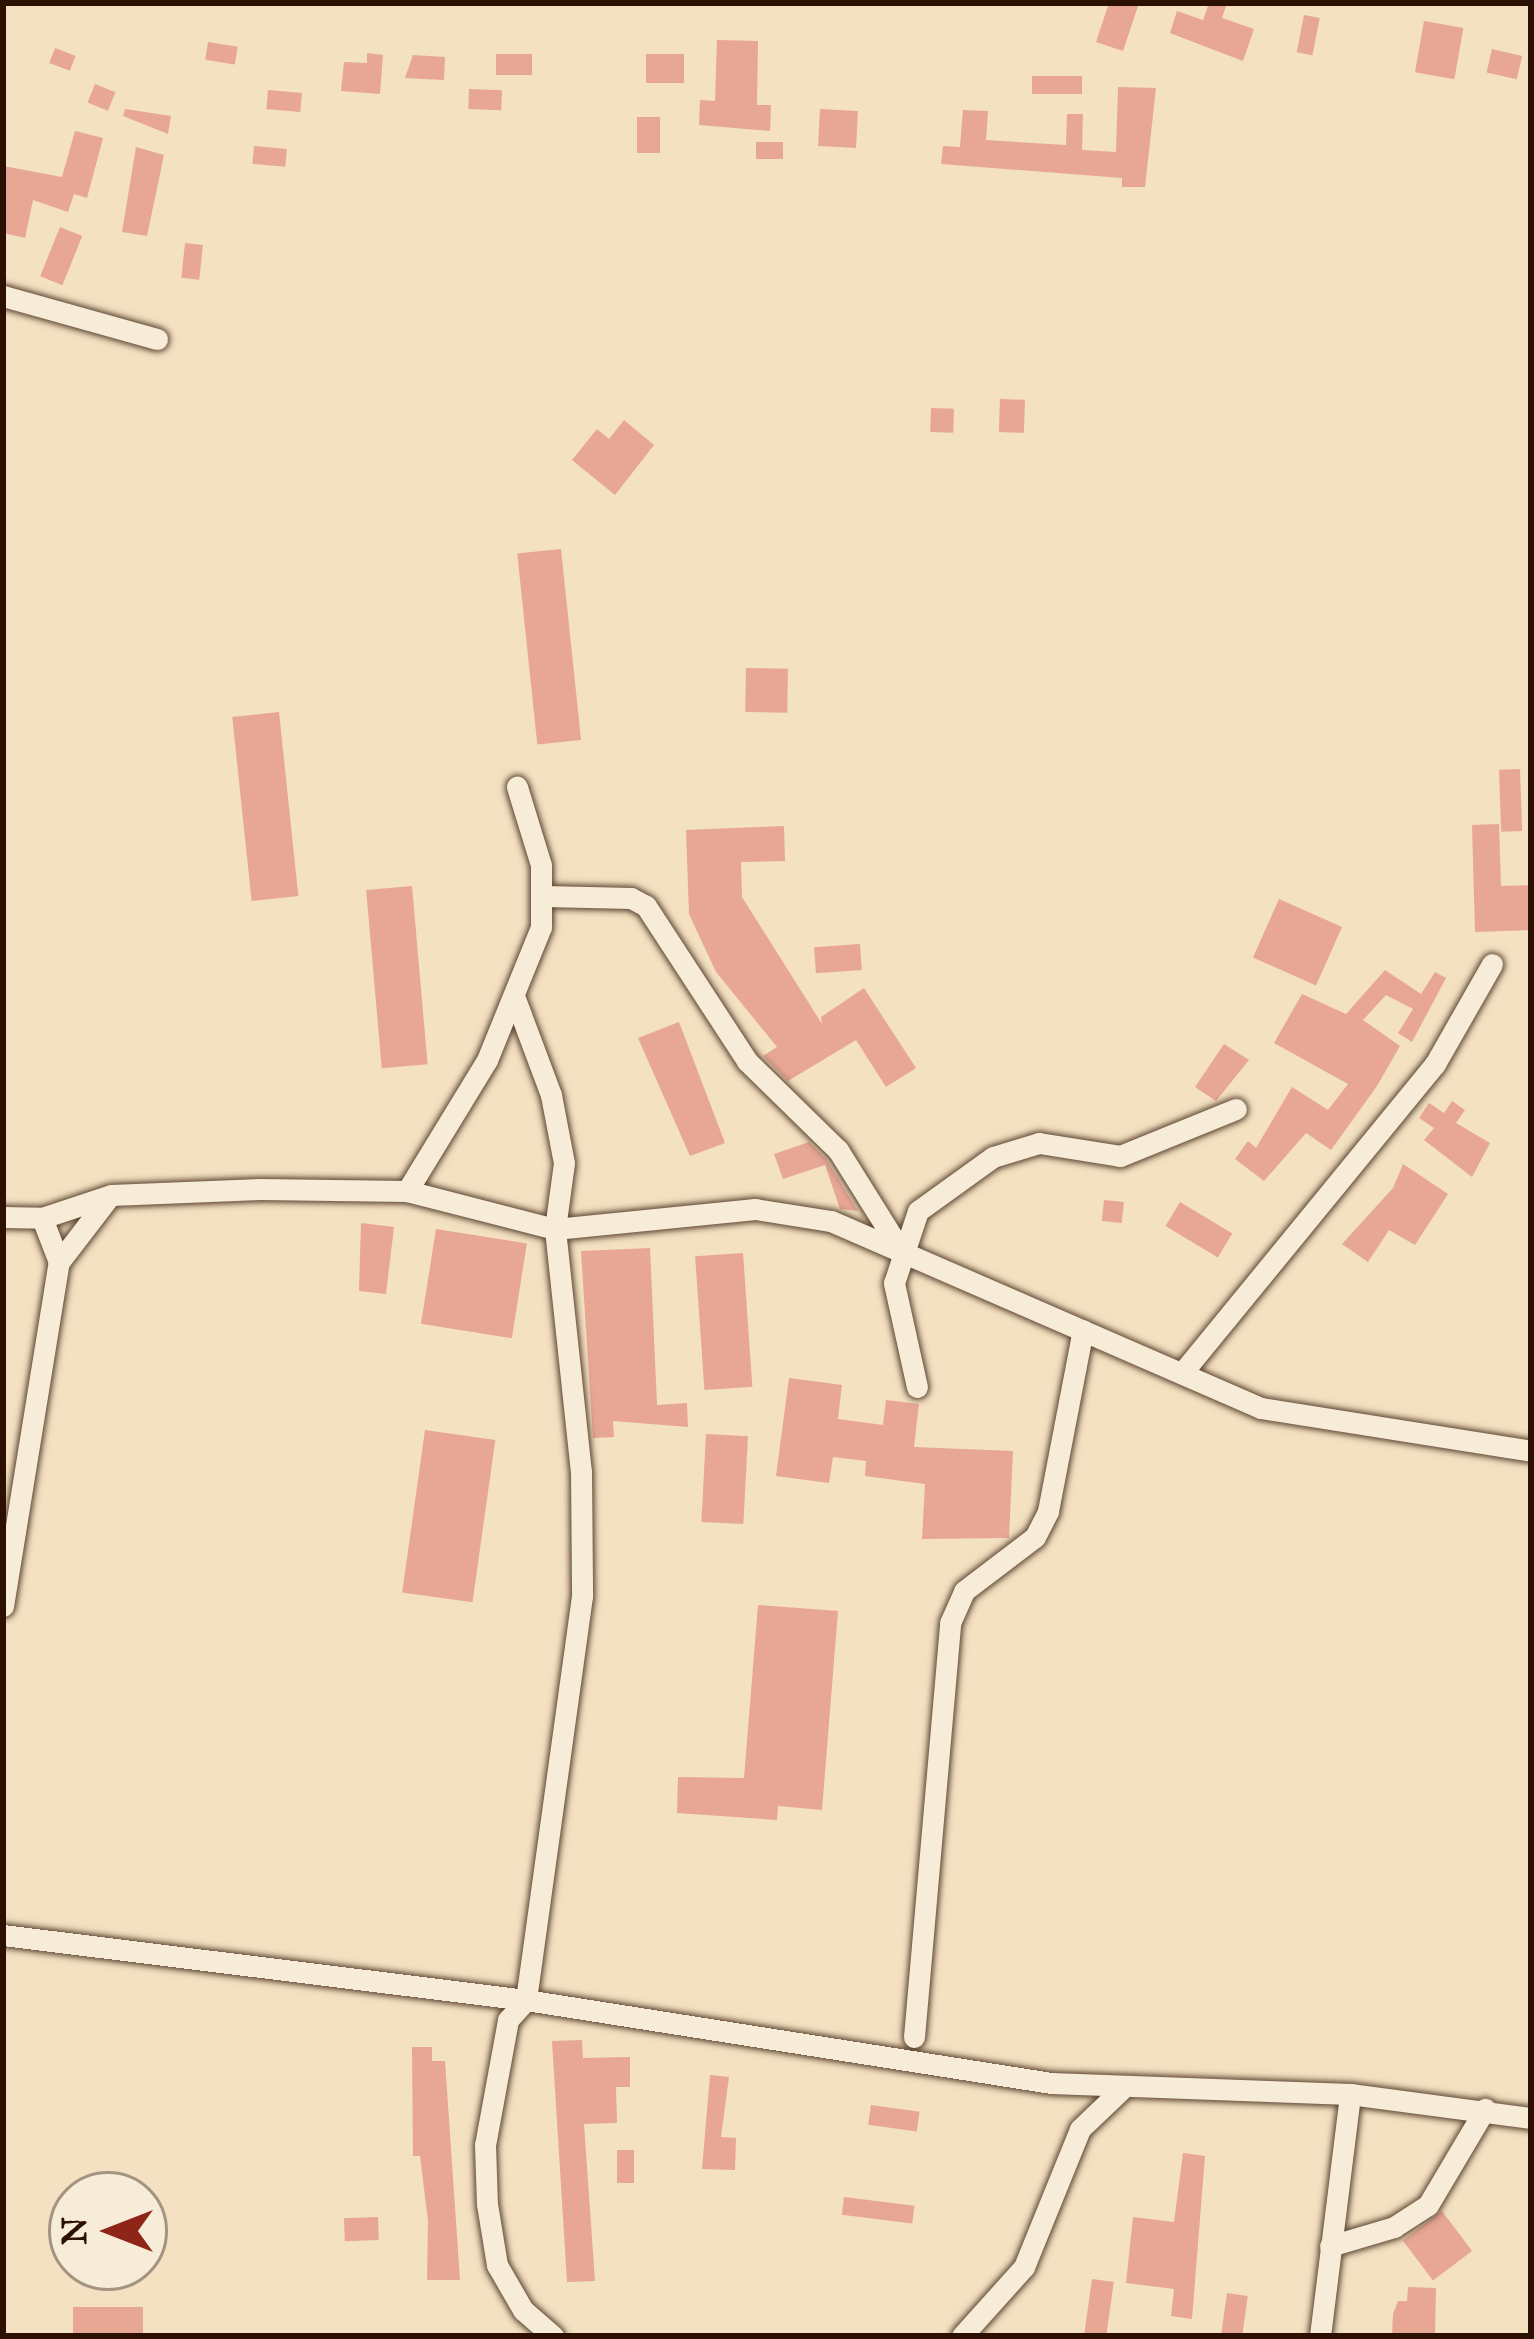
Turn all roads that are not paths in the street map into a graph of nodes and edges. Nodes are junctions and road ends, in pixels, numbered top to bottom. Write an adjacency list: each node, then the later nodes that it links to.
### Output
1 (3, 296): 2 (street)
2 (157, 339)
3 (517, 787): 4 (street)
4 (544, 896): 6 (street); 13 (street)
5 (1492, 964): 16 (street)
6 (514, 996): 8 (street); 12 (street)
7 (1237, 1109): 13 (street)
8 (407, 1191): 9 (street); 12 (street)
9 (110, 1195): 11 (street); 14 (street)
10 (3, 1217): 11 (street)
11 (42, 1218): 14 (street)
12 (555, 1229): 13 (street); 21 (street)
13 (901, 1251): 15 (street); 17 (street)
14 (58, 1262): 19 (street)
15 (1083, 1330): 16 (street); 22 (street)
16 (1183, 1373): 18 (street)
17 (916, 1387)
18 (1531, 1451)
19 (3, 1606)
20 (3, 1935): 21 (street)
21 (526, 2000): 23 (street); 30 (street)
22 (914, 2037): 23 (street); 24 (street)
23 (877, 2056): 24 (street)
24 (954, 2068): 25 (street)
25 (1124, 2087): 26 (street); 31 (street)
26 (1350, 2095): 27 (street); 29 (street)
27 (1485, 2109): 28 (street); 29 (street)
28 (1531, 2117)
29 (1330, 2246): 32 (street)
30 (553, 2336)
31 (962, 2336)
32 (1320, 2336)

